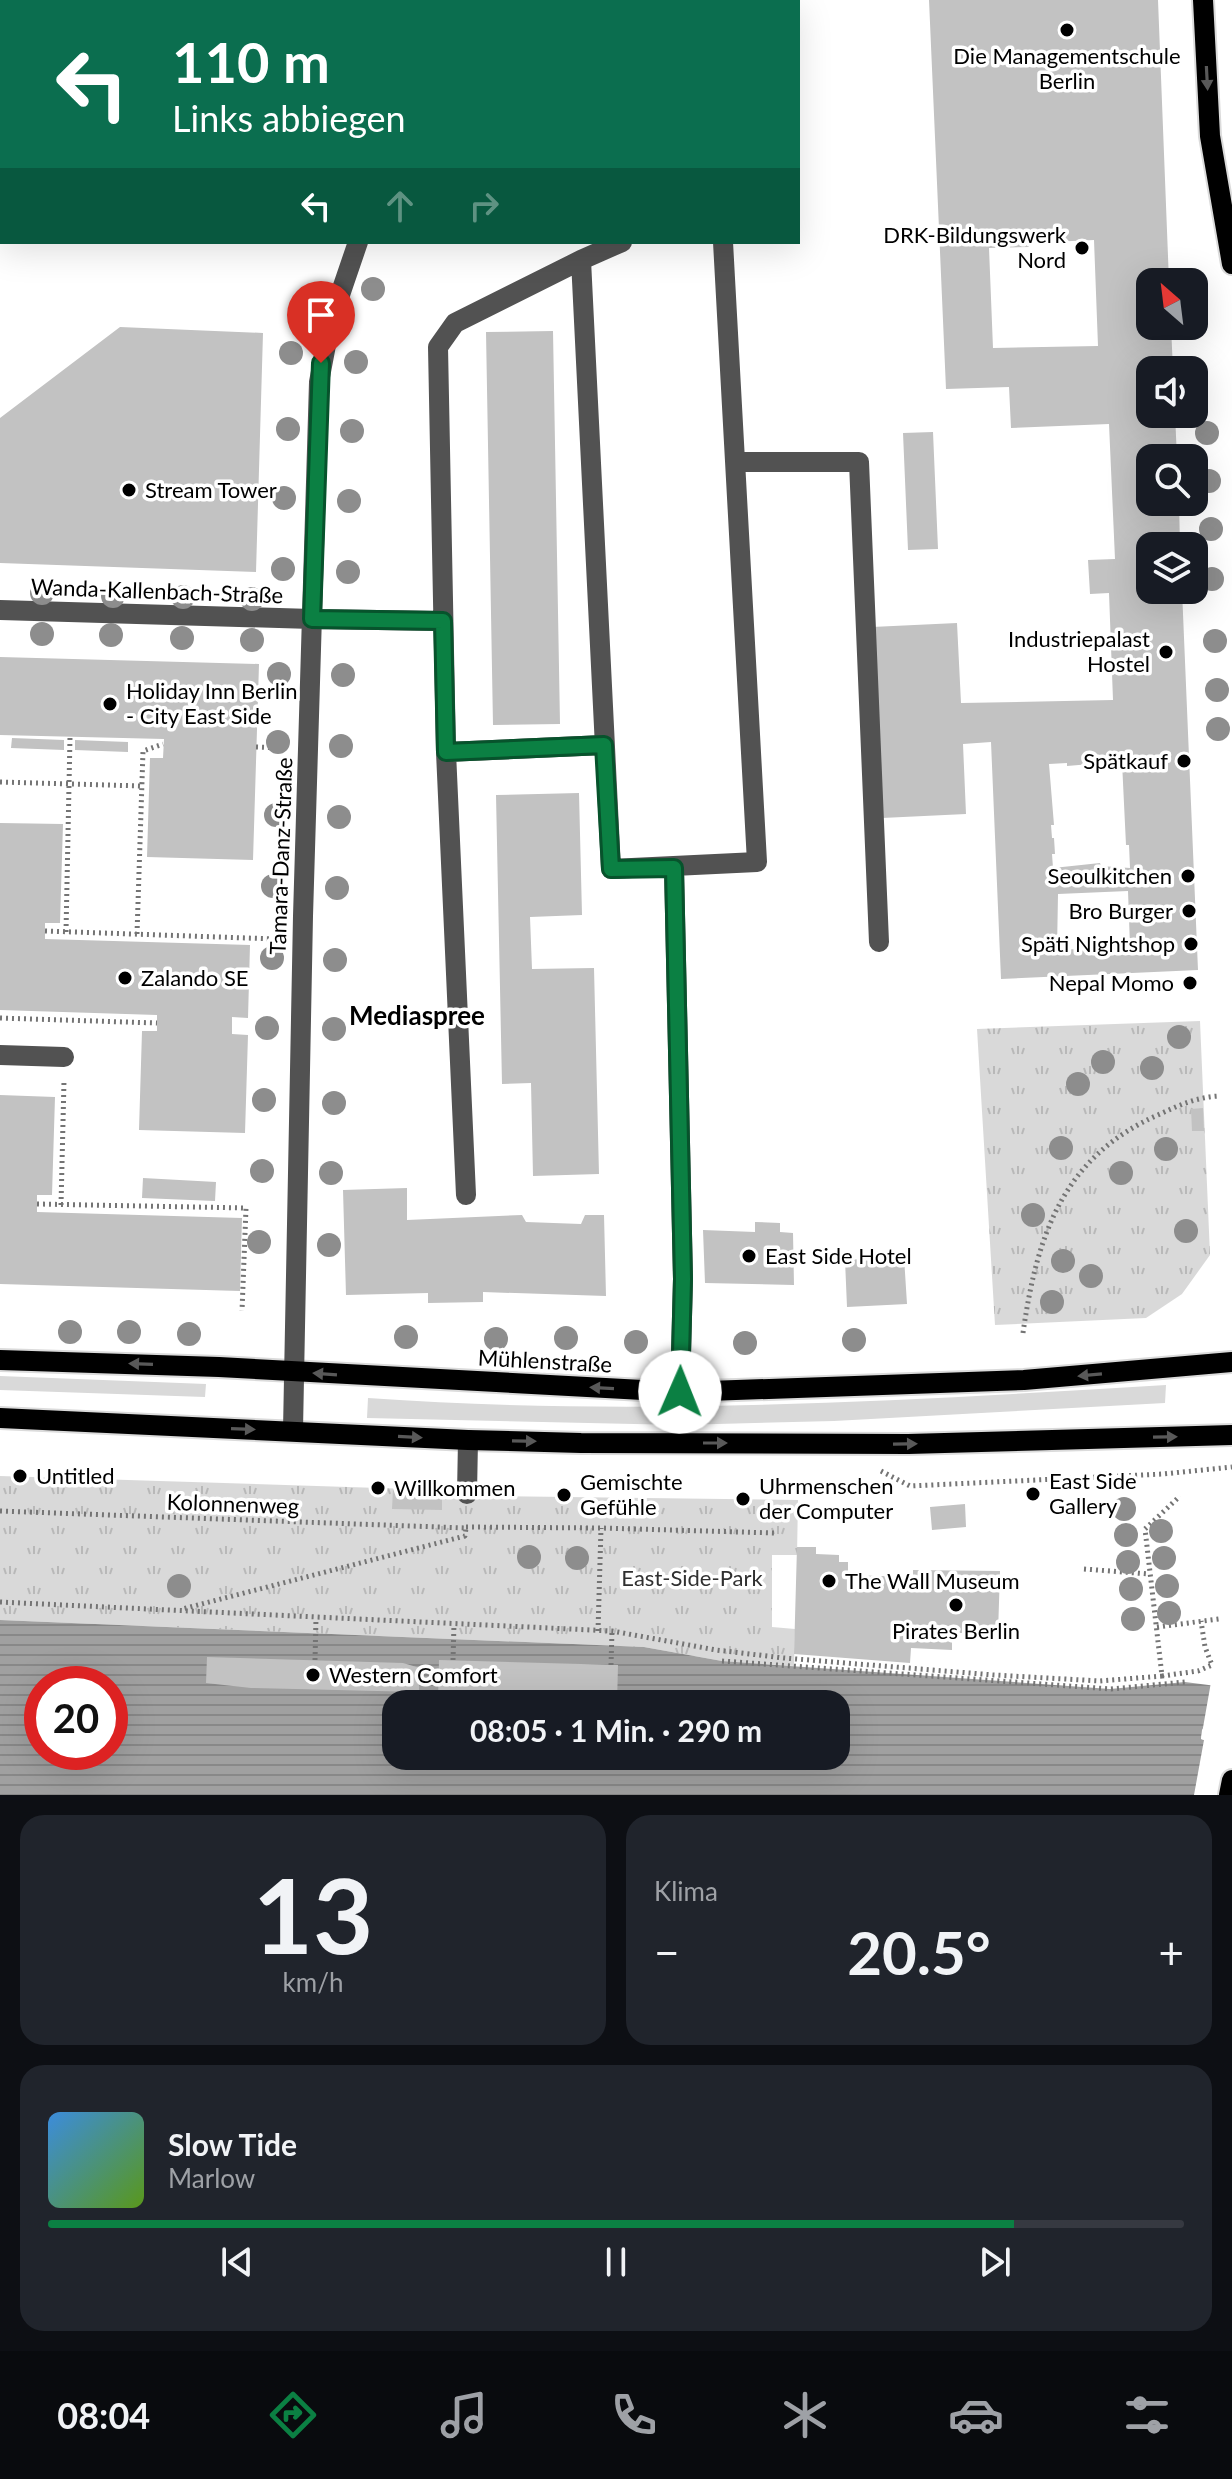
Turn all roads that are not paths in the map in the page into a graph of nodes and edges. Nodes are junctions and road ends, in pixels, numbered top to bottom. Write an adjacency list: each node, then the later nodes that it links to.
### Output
1 (1203, 0): 6 (main road, one-way to 6)
2 (357, 244): 9 (street, Tamara-Danz-Straße)
3 (617, 244): 5 (street)
4 (723, 244): 7 (street)
5 (581, 260): 10 (street); 11 (street)
6 (1232, 264)
7 (735, 462): 13 (street); 14 (street)
8 (0, 610): 9 (street, Wanda-Kallenbach-Straße)
9 (312, 619): 10 (street, Wanda-Kallenbach-Straße); 20 (street, Tamara-Danz-Straße)
10 (443, 621): 12 (street)
11 (604, 745): 12 (street); 13 (street)
12 (446, 752): 17 (street)
13 (674, 868): 21 (street)
14 (879, 942)
15 (0, 1055): 16 (street)
16 (64, 1057)
17 (466, 1195)
18 (0, 1360): 20 (main road, Mühlenstraße, one-way to 18)
19 (1232, 1362): 21 (main road, Mühlenstraße, one-way to 21)
20 (295, 1371): 21 (main road, Mühlenstraße, one-way to 20); 23 (street, Tamara-Danz-Straße)
21 (680, 1392)
22 (0, 1418): 23 (main road, one-way to 23)
23 (293, 1430): 25 (main road, one-way to 25)
24 (1232, 1435): 25 (main road, one-way to 24)
25 (468, 1440): 26 (street)
26 (467, 1494)
27 (1232, 1780): 28 (main road)
28 (1229, 1795)

